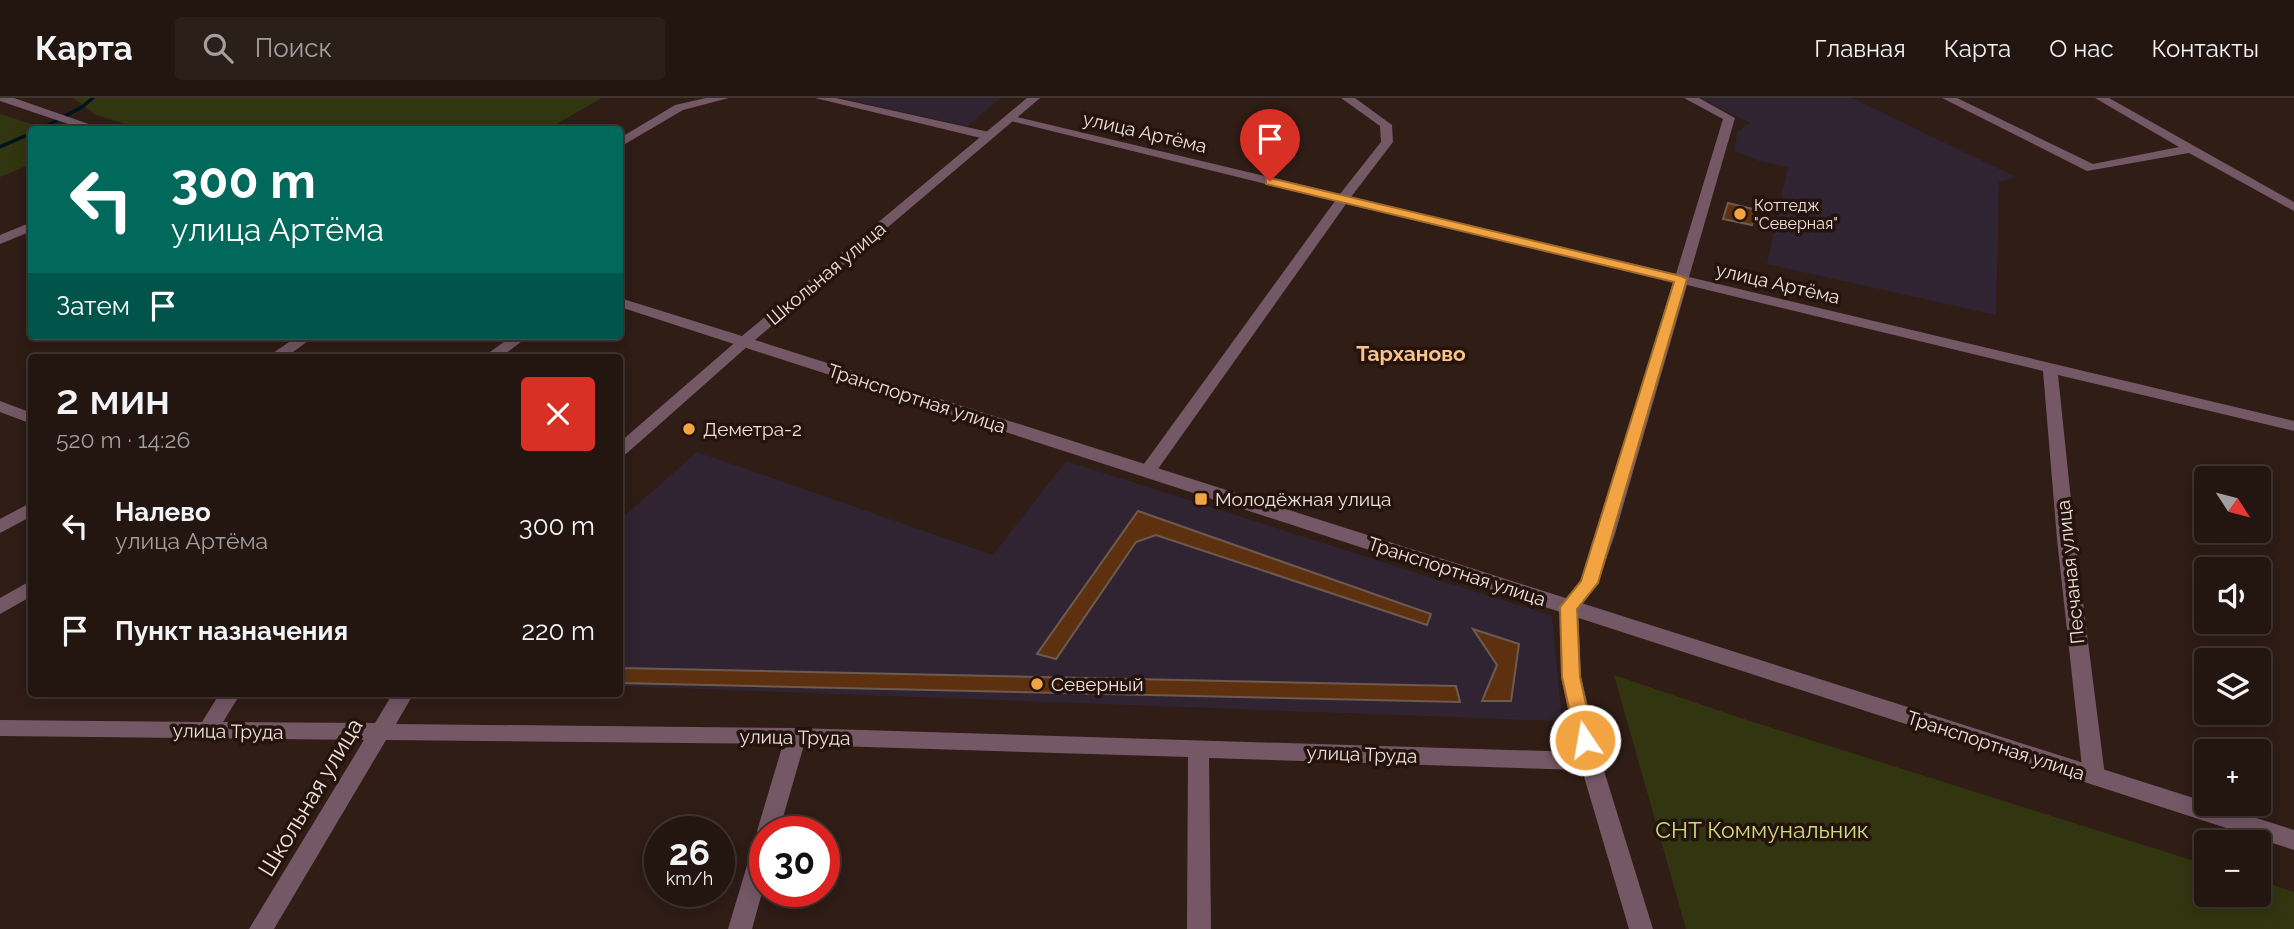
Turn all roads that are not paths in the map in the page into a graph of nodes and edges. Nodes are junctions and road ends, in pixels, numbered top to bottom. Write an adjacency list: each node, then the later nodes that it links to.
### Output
1 (2, 98): 11 (street)
2 (723, 98): 9 (street)
3 (821, 98): 12 (street)
4 (1034, 98): 10 (street, Школьная улица)
5 (1347, 98): 15 (street)
6 (1690, 98): 19 (street)
7 (1948, 98): 14 (street)
8 (2101, 98): 14 (street)
9 (675, 103): 13 (street)
10 (1009, 119): 12 (street, Школьная улица); 15 (street, улица Артёма)
11 (88, 126)
12 (989, 136): 23 (street, Школьная улица)
13 (623, 141)
14 (2190, 149): 16 (street)
15 (1343, 199): 19 (street, улица Артёма); 31 (street)
16 (2294, 207)
17 (28, 228): 18 (street)
18 (0, 240)
19 (1681, 279): 26 (street, улица Артёма); 36 (street)
20 (623, 303): 23 (street, Транспортная улица)
21 (302, 340): 24 (street)
22 (516, 340): 25 (street)
23 (744, 342): 30 (street, Школьная улица); 31 (street, Транспортная улица)
24 (280, 354)
25 (495, 354)
26 (2050, 368): 29 (street, улица Артёма); 45 (street, Песчаная улица)
27 (1, 407): 28 (street)
28 (28, 417)
29 (2294, 426)
30 (623, 447)
31 (1147, 472): 36 (street, Транспортная улица)
32 (28, 510): 33 (street)
33 (0, 527)
34 (28, 590): 35 (street)
35 (0, 607)
36 (1569, 607): 44 (street); 45 (street, Транспортная улица)
37 (228, 697): 40 (street)
38 (402, 697): 41 (street, Школьная улица)
39 (0, 728): 40 (street, улица Труда)
40 (206, 732): 41 (street, улица Труда)
41 (380, 733): 42 (street, улица Труда); 49 (street, Школьная улица)
42 (796, 736): 43 (street, улица Труда); 46 (street)
43 (1198, 748): 44 (street, улица Труда); 51 (street)
44 (1590, 761): 52 (street)
45 (2094, 776): 47 (street, Транспортная улица)
46 (772, 816)
47 (2294, 840)
48 (749, 898): 50 (street)
49 (261, 929)
50 (740, 929)
51 (1199, 929)
52 (1641, 929)

